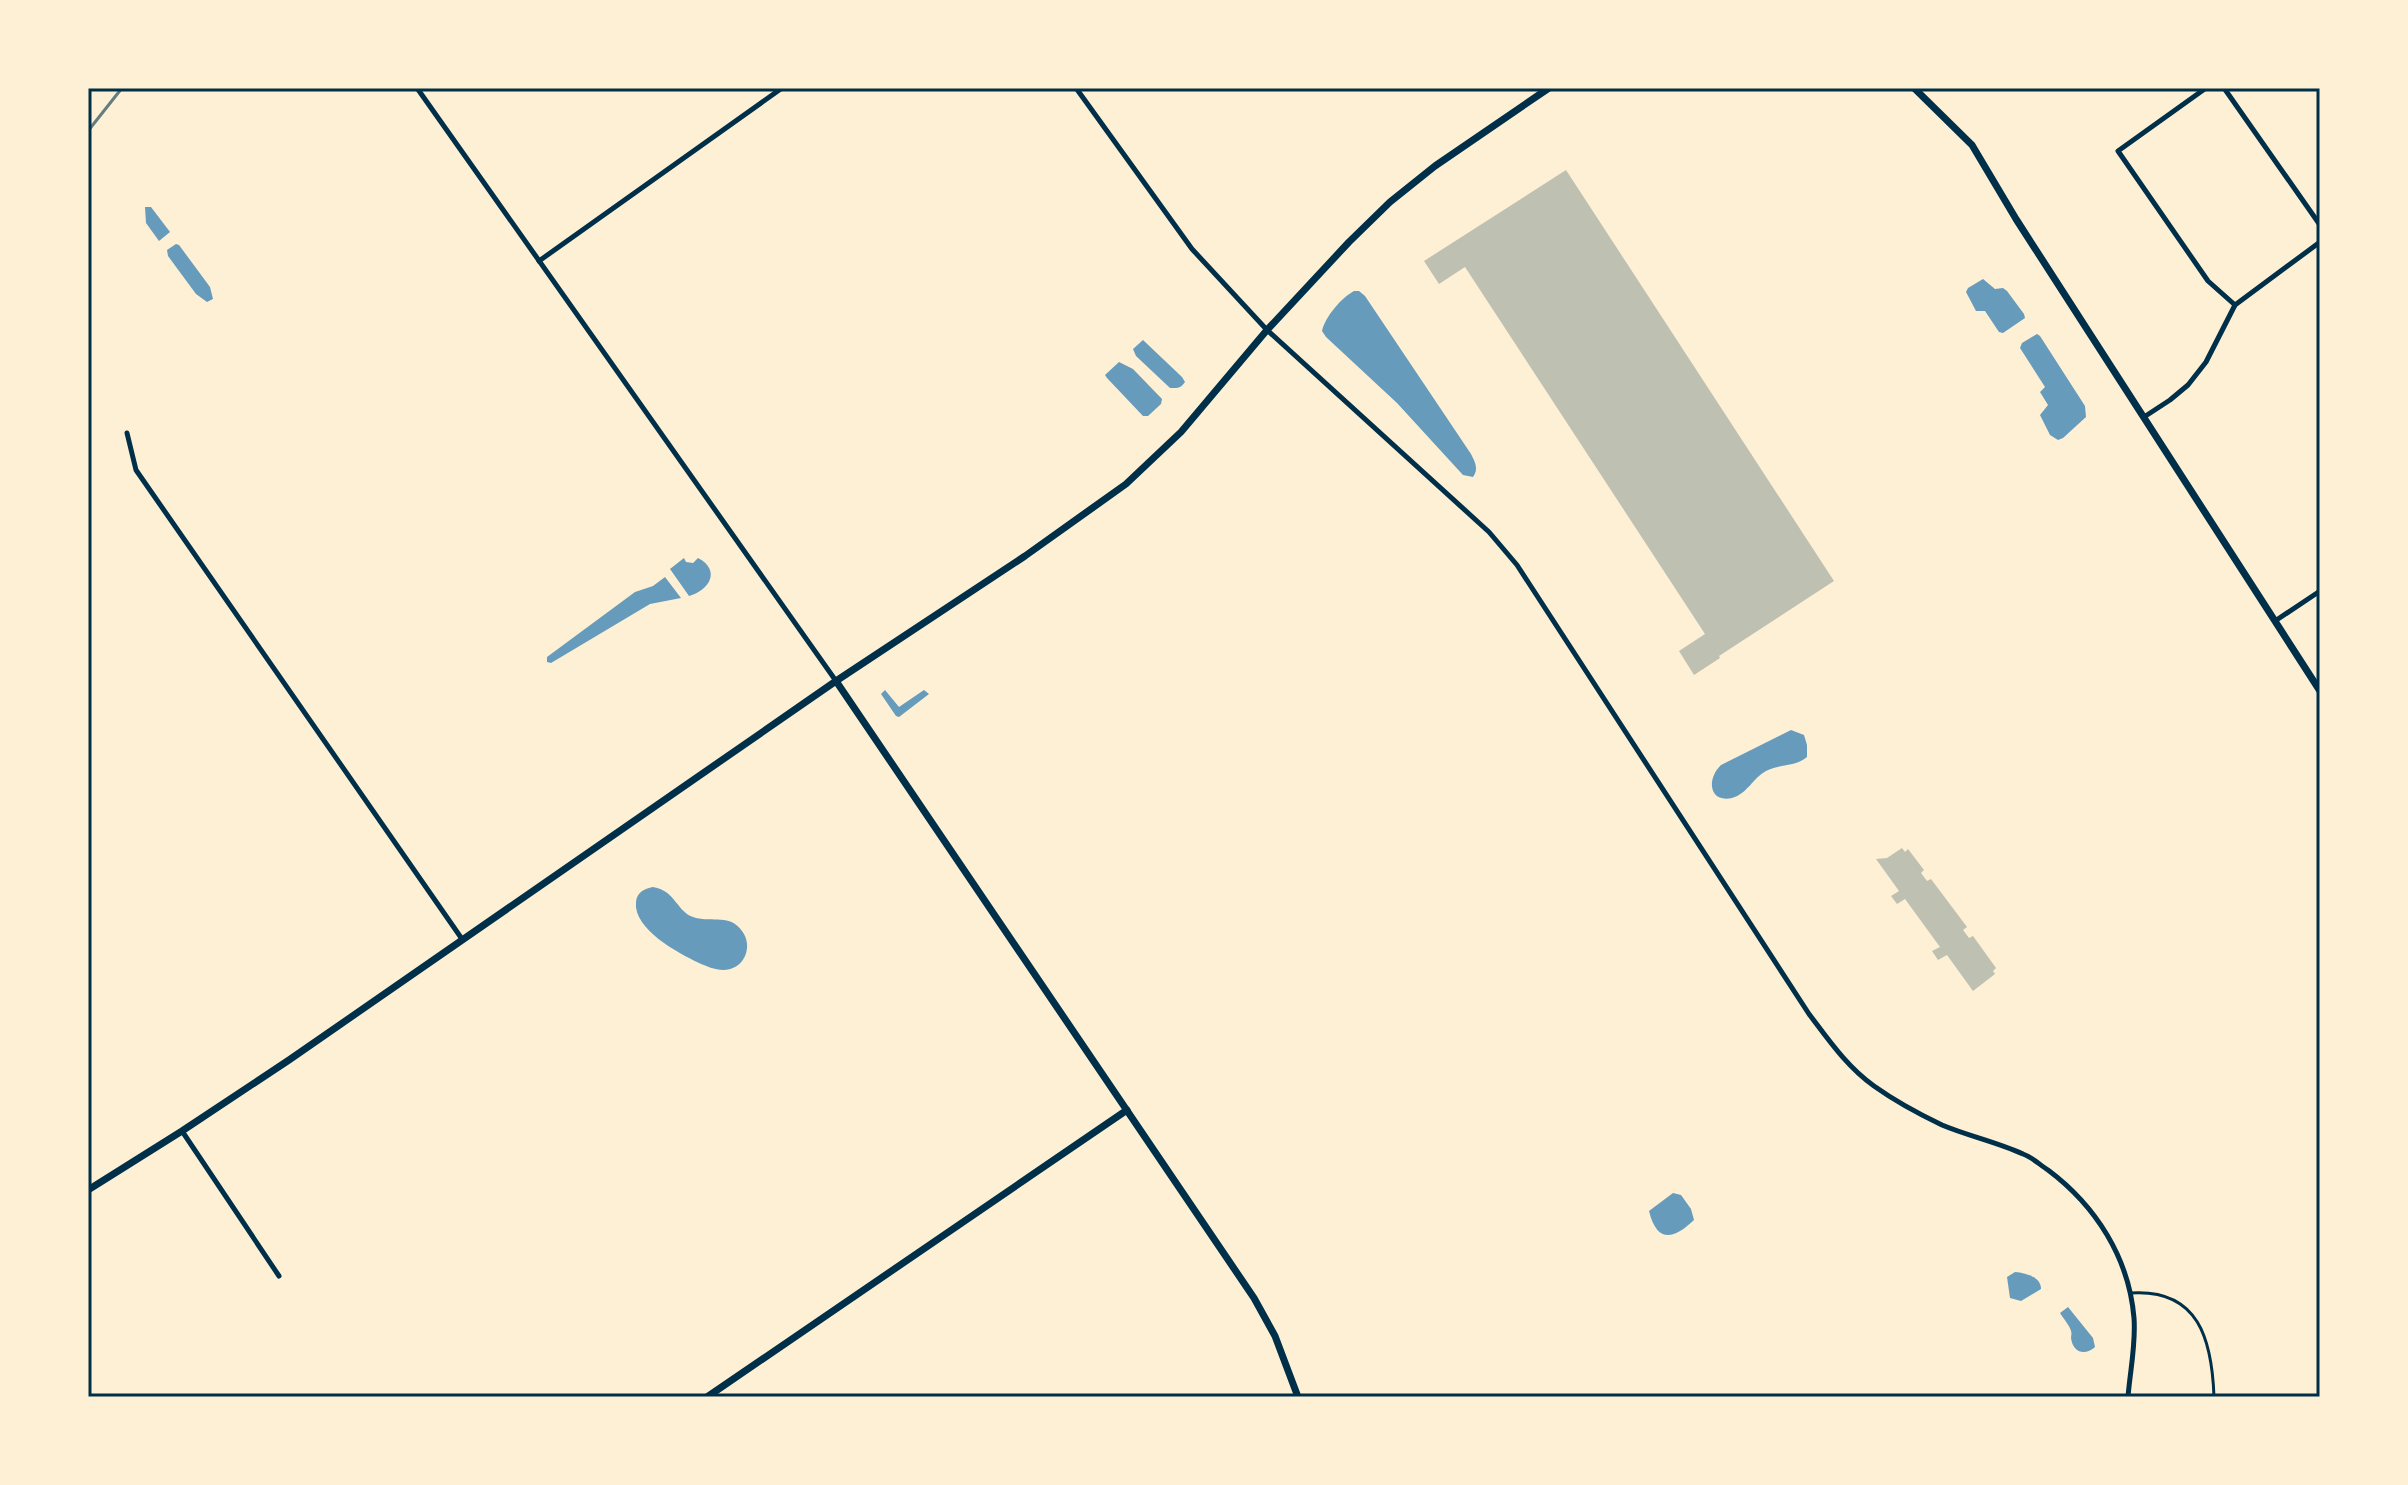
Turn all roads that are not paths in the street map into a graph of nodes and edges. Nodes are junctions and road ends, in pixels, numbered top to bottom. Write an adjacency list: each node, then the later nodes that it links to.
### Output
1 (417, 88): 10 (street)
2 (782, 88): 10 (street)
3 (1076, 88): 12 (street)
4 (1549, 88): 12 (street)
5 (1914, 88): 13 (street)
6 (2206, 88): 11 (street)
7 (2224, 88): 8 (street)
8 (2320, 225)
9 (2320, 242): 11 (street)
10 (539, 261): 17 (street)
11 (2235, 305): 13 (street)
12 (1267, 330): 17 (street); 24 (street)
13 (2144, 417): 16 (street)
14 (127, 433): 19 (street)
15 (2320, 591): 16 (street)
16 (2275, 621): 18 (street)
17 (836, 681): 19 (street); 20 (street)
18 (2320, 691)
19 (462, 939): 21 (street)
20 (1127, 1110): 25 (street); 26 (street)
21 (182, 1131): 22 (street); 23 (street)
22 (88, 1190)
23 (279, 1276)
24 (2130, 1293): 27 (street); 28 (lane)
25 (707, 1397)
26 (1298, 1397)
27 (2128, 1397)
28 (2214, 1397)

